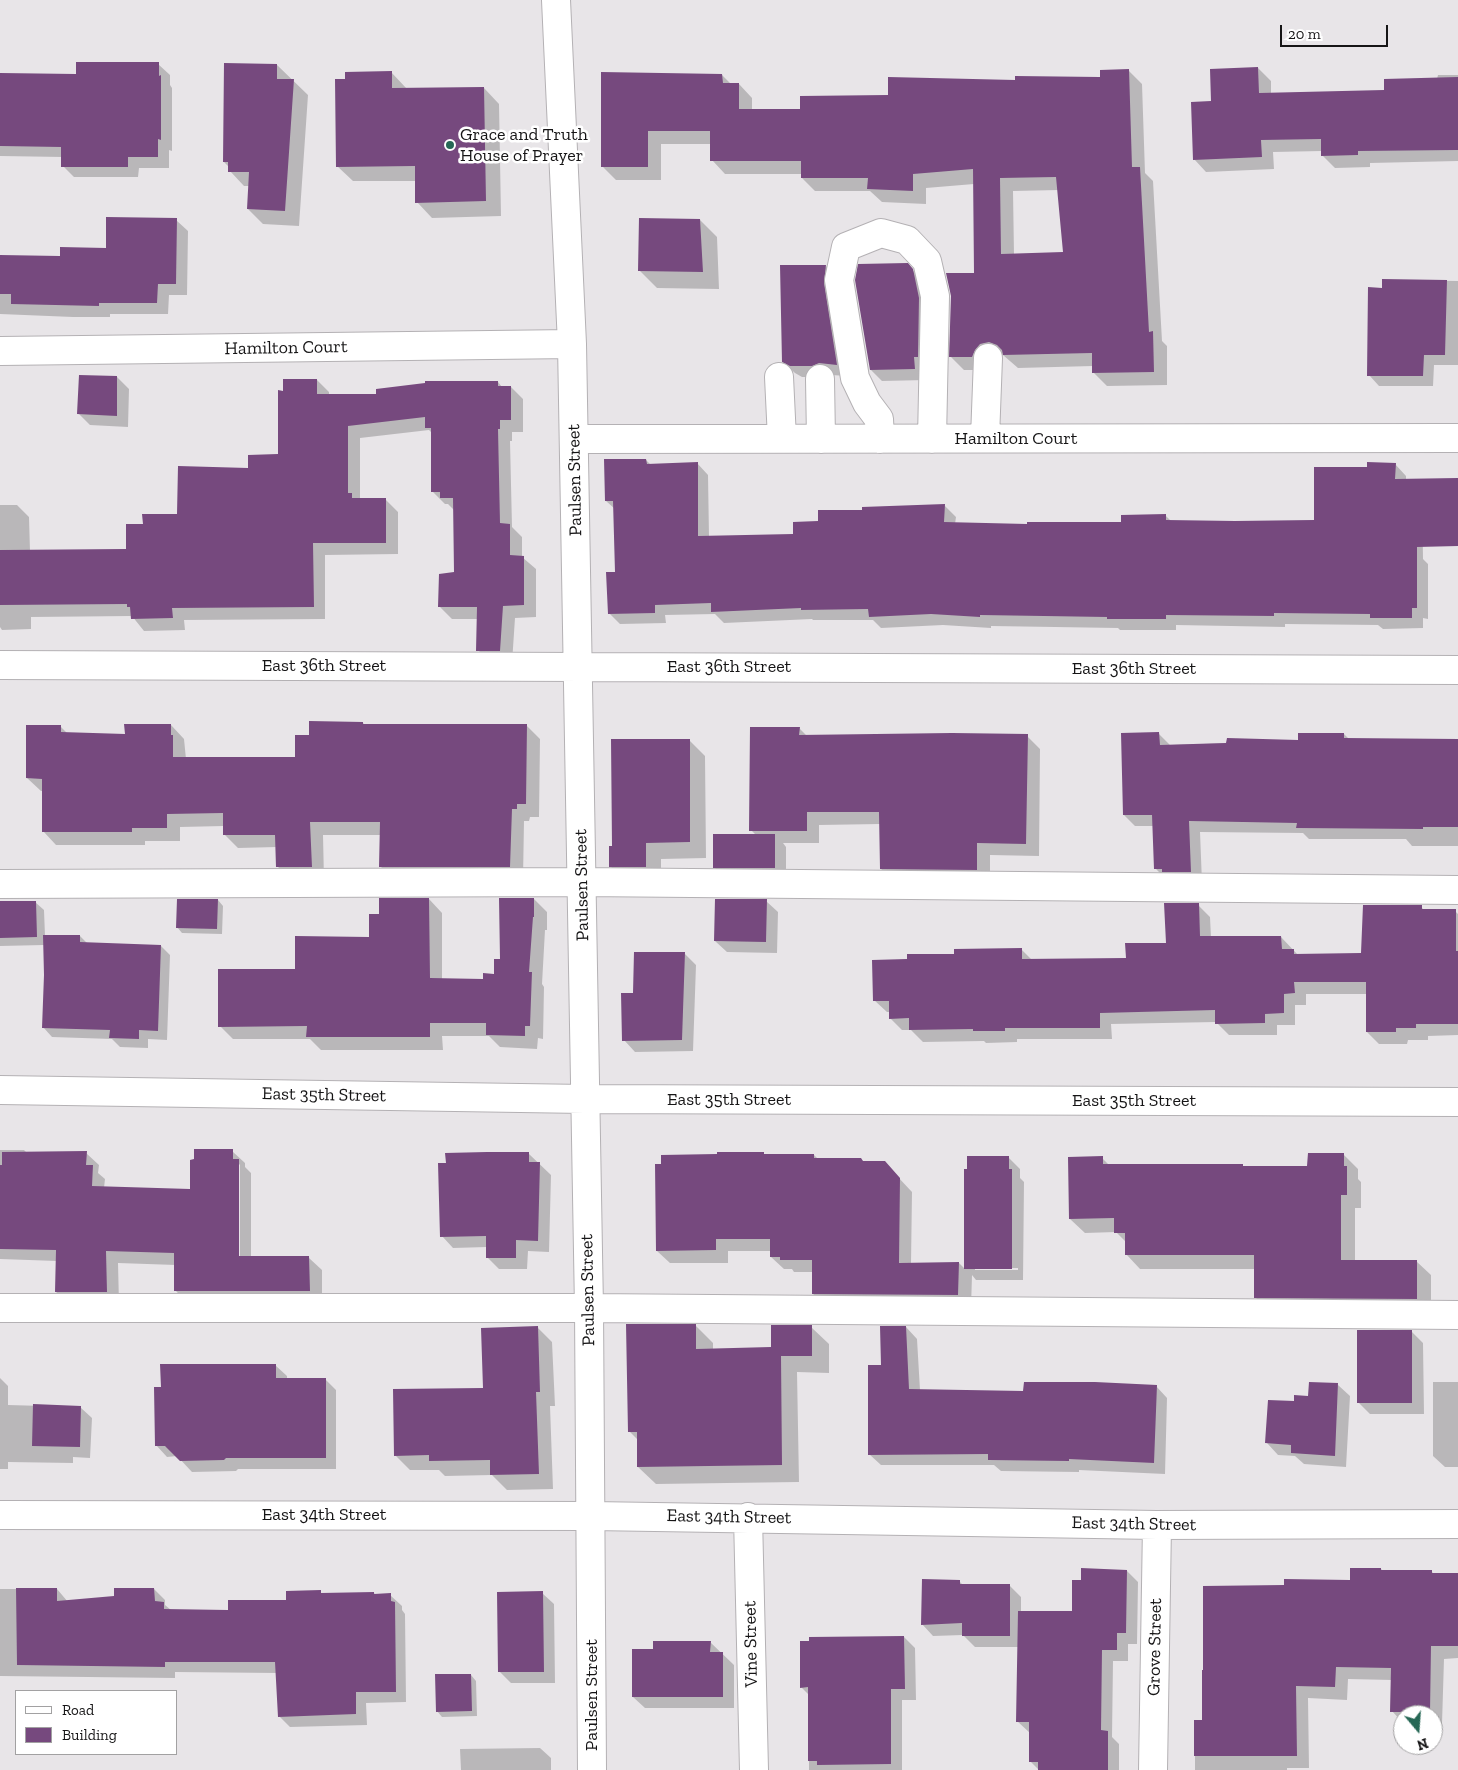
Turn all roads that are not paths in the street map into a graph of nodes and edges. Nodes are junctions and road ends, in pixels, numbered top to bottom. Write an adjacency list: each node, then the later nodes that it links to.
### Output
1 (556, 0): 2 (street, Paulsen Street)
2 (572, 344): 3 (street, Hamilton Court); 9 (street, Paulsen Street)
3 (0, 352)
4 (988, 358): 7 (street)
5 (779, 377): 10 (street)
6 (820, 378): 11 (street)
7 (985, 438): 8 (street, Hamilton Court); 13 (street, Hamilton Court)
8 (1458, 438)
9 (574, 439): 10 (street, Hamilton Court); 15 (street, Paulsen Street)
10 (782, 439): 11 (street, Hamilton Court)
11 (821, 439): 12 (street, Hamilton Court)
12 (880, 439): 13 (street, Hamilton Court); 13 (street)
13 (932, 439)
14 (0, 665): 15 (street, East 36th Street)
15 (578, 667): 16 (street, East 36th Street); 17 (street, Paulsen Street)
16 (1458, 670)
17 (582, 882): 18 (street); 19 (street); 21 (street, Paulsen Street)
18 (0, 884)
19 (1458, 890)
20 (0, 1090): 21 (street, East 35th Street)
21 (585, 1099): 22 (street, East 35th Street); 24 (street, Paulsen Street)
22 (1458, 1102)
23 (0, 1308): 24 (street)
24 (589, 1308): 25 (street); 27 (street, Paulsen Street)
25 (1458, 1315)
26 (0, 1515): 27 (street, East 34th Street)
27 (592, 1516): 28 (street, East 34th Street); 31 (street, Paulsen Street)
28 (748, 1517): 30 (street, East 34th Street); 32 (street, Vine Street)
29 (1458, 1524): 30 (street, East 34th Street)
30 (1157, 1525): 33 (street, Grove Street)
31 (592, 1770)
32 (754, 1770)
33 (1153, 1770)

